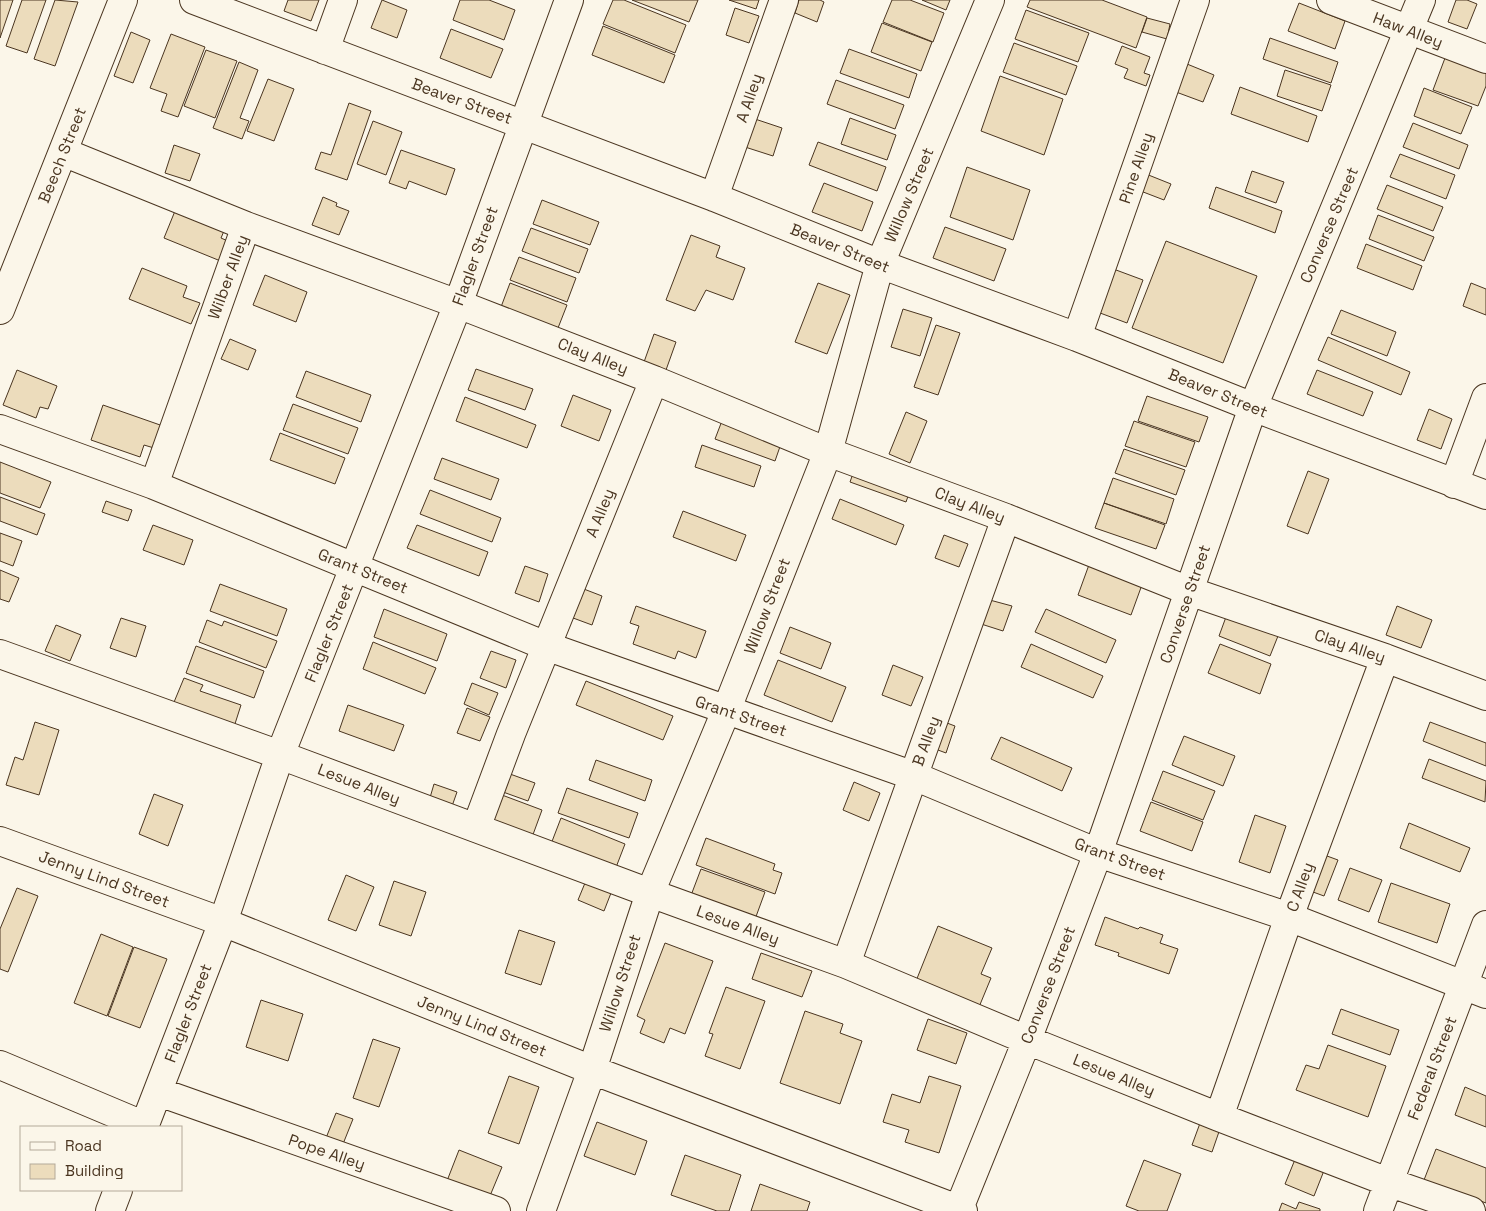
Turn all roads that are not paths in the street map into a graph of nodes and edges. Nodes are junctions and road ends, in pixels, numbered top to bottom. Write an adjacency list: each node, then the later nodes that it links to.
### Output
1 (123, 0): 14 (street, Beech Street)
2 (194, 0): 11 (street, Beaver Street)
3 (343, 0): 11 (street)
4 (569, 0): 13 (street, Flagler Street)
5 (784, 0): 15 (street, A Alley)
6 (990, 0): 17 (street, Willow Street)
7 (1195, 0): 20 (street, Pine Alley)
8 (1330, 0): 10 (street, Haw Alley)
9 (1422, 0): 10 (street, Converse Street)
10 (1410, 31): 12 (street, Haw Alley); 23 (street, Converse Street)
11 (325, 50): 13 (street, Beaver Street)
12 (1486, 59)
13 (523, 124): 15 (street, Beaver Street); 18 (street, Flagler Street)
14 (63, 152): 16 (street); 19 (street, Beech Street)
15 (714, 197): 17 (street, Beaver Street)
16 (246, 226): 18 (street, Wilber Alley); 26 (street, Wilber Alley)
17 (880, 264): 20 (street, Beaver Street); 25 (street, Willow Street)
18 (458, 304): 21 (street, Clay Alley); 30 (street, Flagler Street)
19 (0, 310)
20 (1077, 337): 23 (street, Beaver Street)
21 (654, 380): 25 (street, Clay Alley); 32 (street, A Alley)
22 (1486, 398): 27 (street)
23 (1252, 407): 27 (street, Beaver Street); 31 (street, Converse Street)
24 (0, 429): 26 (street, Grant Street)
25 (828, 452): 29 (street, Clay Alley); 36 (street, Willow Street)
26 (154, 484): 30 (street, Grant Street)
27 (1454, 484): 28 (street, Beaver Street)
28 (1486, 495)
29 (1006, 518): 31 (street, Clay Alley); 38 (street, B Alley)
30 (355, 568): 32 (street, Grant Street); 37 (street, Flagler Street)
31 (1189, 591): 34 (street, Clay Alley); 41 (street, Converse Street)
32 (546, 646): 36 (street, Grant Street); 39 (street, A Alley)
33 (0, 654): 37 (street, Lesue Alley)
34 (1385, 658): 35 (street, Clay Alley); 43 (street, C Alley)
35 (1486, 696)
36 (726, 711): 38 (street, Grant Street); 42 (street, Willow Street)
37 (280, 754): 39 (street, Lesue Alley); 44 (street, Flagler Street)
38 (914, 776): 41 (street, Grant Street); 46 (street, B Alley)
39 (476, 828): 42 (street, Lesue Alley)
40 (0, 841): 44 (street, Jenny Lind Street)
41 (1098, 853): 43 (street, Grant Street); 48 (street, Converse Street)
42 (650, 894): 46 (street, Lesue Alley); 50 (street, Willow Street)
43 (1289, 917): 47 (street, Grant Street); 52 (street, C Alley)
44 (223, 922): 50 (street, Jenny Lind Street); 51 (street, Flagler Street)
45 (1486, 925): 47 (street, Federal Street)
46 (846, 964): 48 (street, Lesue Alley)
47 (1475, 990): 55 (street, Federal Street)
48 (1027, 1040): 52 (street, Lesue Alley); 57 (street, Converse Street)
49 (0, 1064): 53 (street)
50 (592, 1070): 57 (street, Jenny Lind Street); 60 (street, Willow Street)
51 (159, 1092): 54 (street, Flagler Street); 59 (street, Pope Alley)
52 (1219, 1117): 55 (street, Lesue Alley)
53 (143, 1126)
54 (145, 1126)
55 (1388, 1182): 61 (street, Federal Street); 62 (street, Lesue Alley)
56 (118, 1191): 58 (street)
57 (960, 1210)
58 (110, 1211)
59 (496, 1211)
60 (541, 1211)
61 (1378, 1211)
62 (1471, 1211)

